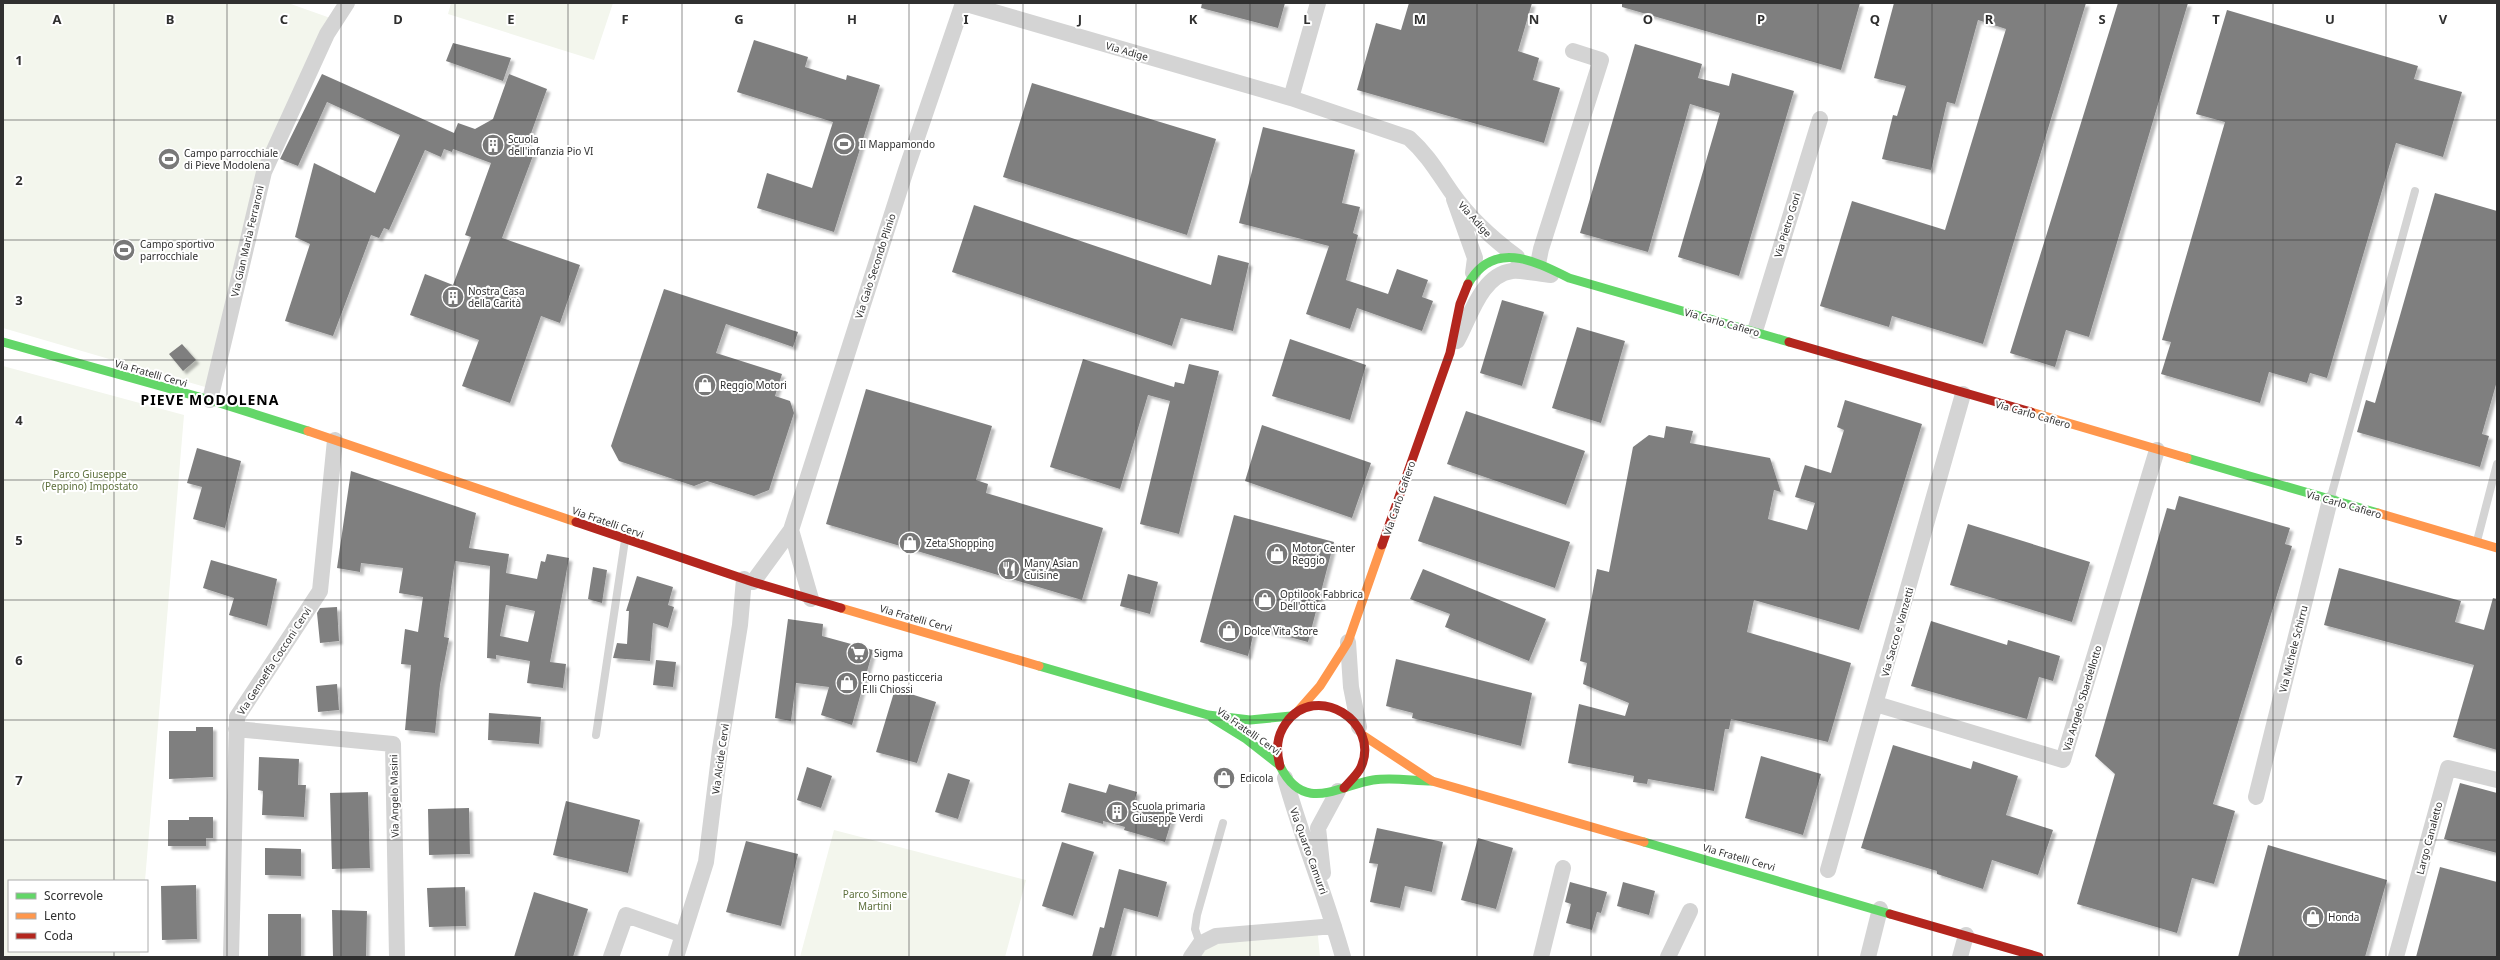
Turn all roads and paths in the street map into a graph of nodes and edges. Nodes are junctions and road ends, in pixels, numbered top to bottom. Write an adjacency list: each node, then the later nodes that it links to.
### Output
1 (347, 3): 17 (street, Via Gian Maria Ferraroni)
2 (963, 3): 5 (street, Via Adige); 22 (street, Via Gaio Secondo Plinio)
3 (1318, 3): 5 (street)
4 (1573, 51): 10 (street)
5 (1291, 98): 8 (street, Via Adige)
6 (1820, 119): 13 (street, Via Pietro Gori)
7 (2415, 191): 21 (lane)
8 (1452, 194): 9 (street, Via Adige); 11 (street, Via Adige)
9 (1517, 258): 10 (main road, Via Carlo Cafiero); 11 (main road, Via Carlo Cafiero)
10 (1538, 264): 12 (main road, Via Carlo Cafiero)
11 (1473, 273): 15 (main road, Via Carlo Cafiero)
12 (1569, 278): 13 (main road, Via Carlo Cafiero); 15 (street, Via Carlo Cafiero)
13 (1755, 331): 16 (main road, Via Carlo Cafiero)
14 (3, 342): 17 (main road, Via Fratelli Cervi)
15 (1450, 353): 28 (main road, Via Carlo Cafiero)
16 (1963, 394): 19 (main road, Via Carlo Cafiero); 29 (street, Via Sacco e Vanzetti)
17 (210, 400): 18 (main road, Via Fratelli Cervi)
18 (335, 440): 23 (main road, Via Fratelli Cervi); 32 (street, Via Genoeffa Cocconi Cervi)
19 (2157, 450): 21 (main road, Via Carlo Cafiero); 29 (street, Via Angelo Sbardellotto)
20 (2497, 464): 24 (lane)
21 (2330, 500): 24 (main road, Via Carlo Cafiero); 39 (street, Via Michele Schirru)
22 (791, 530): 26 (street, Via Gaio Secondo Plinio); 27 (street)
23 (625, 540): 26 (main road, Via Fratelli Cervi); 34 (lane)
24 (2476, 542): 25 (main road, Via Carlo Cafiero)
25 (2497, 548)
26 (749, 581): 27 (main road, Via Fratelli Cervi); 47 (street, Via Alcide Cervi)
27 (811, 599): 31 (main road, Via Fratelli Cervi)
28 (1348, 642): 30 (main road, Via Carlo Cafiero); 33 (street, Via Carlo Cafiero)
29 (1876, 704): 42 (street, Via Sacco e Vanzetti)
30 (1294, 713): 31 (main road, Via Fratelli Cervi); 33 (main road, Via Fratelli Cervi); 35 (main road, Via Fratelli Cervi)
31 (1208, 715): 35 (main road, Via Fratelli Cervi)
32 (236, 729): 50 (street, Via Genoeffa Cocconi Cervi); 51 (street, Via Angelo Masini)
33 (1361, 732): 36 (main road, Via Fratelli Cervi); 38 (main road)
34 (596, 735)
35 (1282, 771): 38 (main road, Via Fratelli Cervi); 43 (street, Via Quarto Camurri)
36 (1432, 780): 38 (main road, Via Fratelli Cervi); 44 (main road, Via Fratelli Cervi)
37 (2497, 780): 61 (street, Largo Canaletto)
38 (1341, 789): 43 (street, Via Quarto Camurri)
39 (2256, 797)
40 (1223, 822): 49 (lane)
41 (1563, 868): 56 (street)
42 (1828, 870)
43 (1327, 901): 46 (street, Via Quarto Camurri)
44 (1880, 909): 48 (main road, Via Fratelli Cervi); 58 (street)
45 (1690, 911): 57 (street)
46 (1334, 926): 49 (street); 55 (street, Via Quarto Camurri)
47 (683, 935): 52 (street); 53 (street, Via Alcide Cervi)
48 (1966, 935): 59 (street); 60 (main road, Via Fratelli Cervi)
49 (1200, 944): 54 (street)
50 (231, 957)
51 (397, 957)
52 (611, 957)
53 (676, 957)
54 (1190, 957)
55 (1343, 957)
56 (1541, 957)
57 (1668, 957)
58 (1868, 957)
59 (1960, 957)
60 (2039, 957)
61 (2396, 957)

